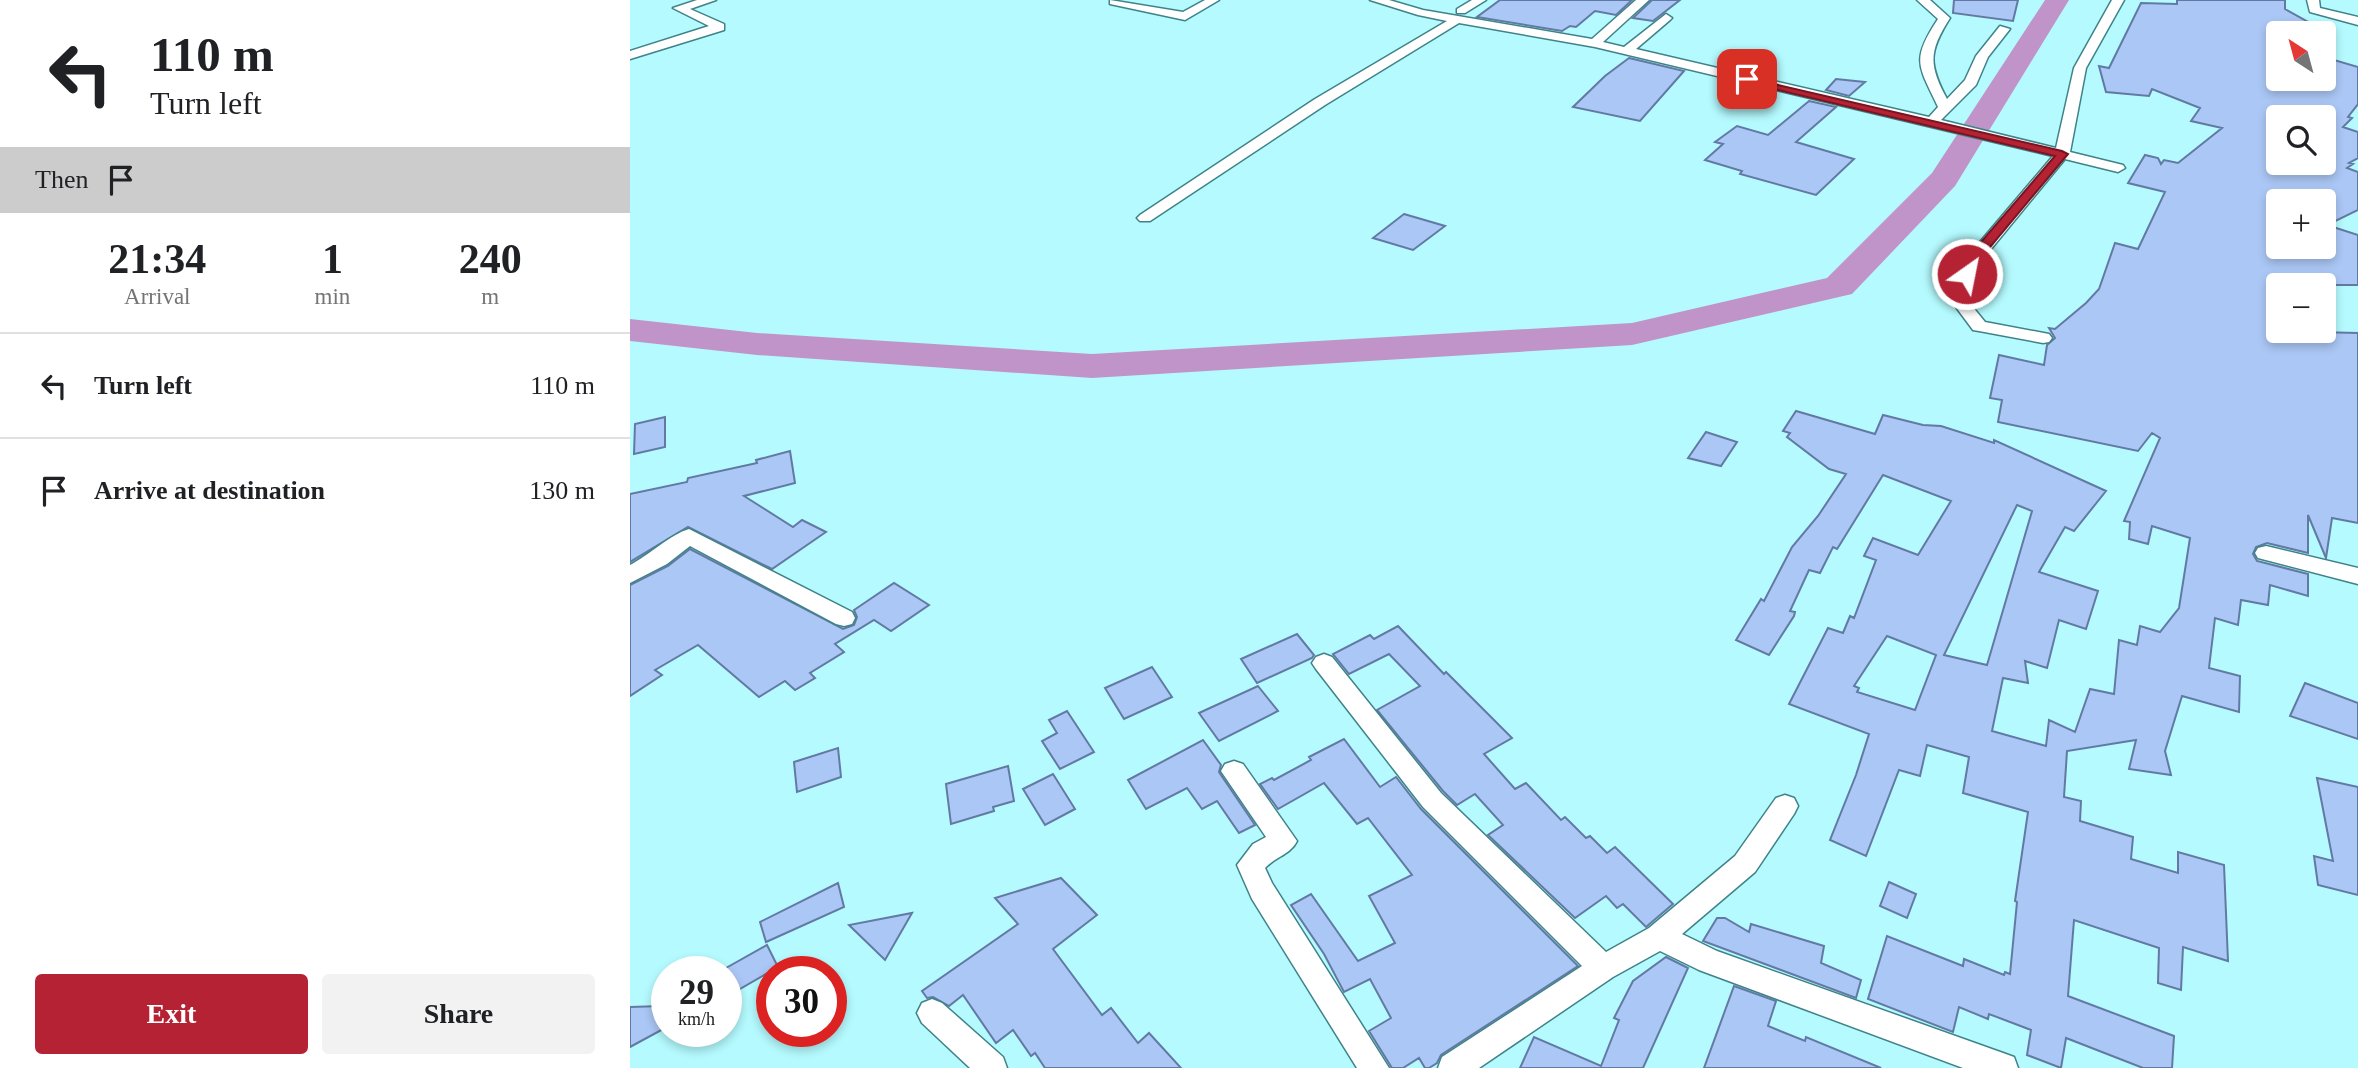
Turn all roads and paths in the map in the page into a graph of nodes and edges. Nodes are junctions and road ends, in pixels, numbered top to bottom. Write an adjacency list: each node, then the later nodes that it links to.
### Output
1 (710, 0): 16 (street)
2 (1213, 0): 9 (street)
3 (1376, 0): 10 (street)
4 (1480, 0): 10 (street)
5 (1643, 0): 14 (street)
6 (1923, 0): 17 (street)
7 (2118, 0): 19 (street)
8 (2313, 0): 12 (street)
9 (1114, 2)
10 (1460, 15): 14 (street); 21 (street)
11 (1666, 18): 15 (street)
12 (2358, 21)
13 (2004, 29): 17 (street)
14 (1594, 44): 15 (street)
15 (1626, 51): 18 (street)
16 (630, 55)
17 (1945, 108): 18 (street)
18 (1932, 122): 19 (street)
19 (2062, 154): 20 (street); 22 (street)
20 (2118, 168)
21 (1145, 218)
22 (2043, 338)
23 (2266, 553): 25 (street)
24 (630, 575): 26 (street)
25 (2358, 576)
26 (844, 618)
27 (1324, 663): 31 (street)
28 (1234, 771): 34 (street)
29 (1785, 806): 30 (street)
30 (1659, 937): 31 (street); 36 (street)
31 (1603, 968): 35 (street)
32 (932, 1013): 33 (street)
33 (992, 1068)
34 (1374, 1068)
35 (1453, 1068)
36 (2003, 1068)

